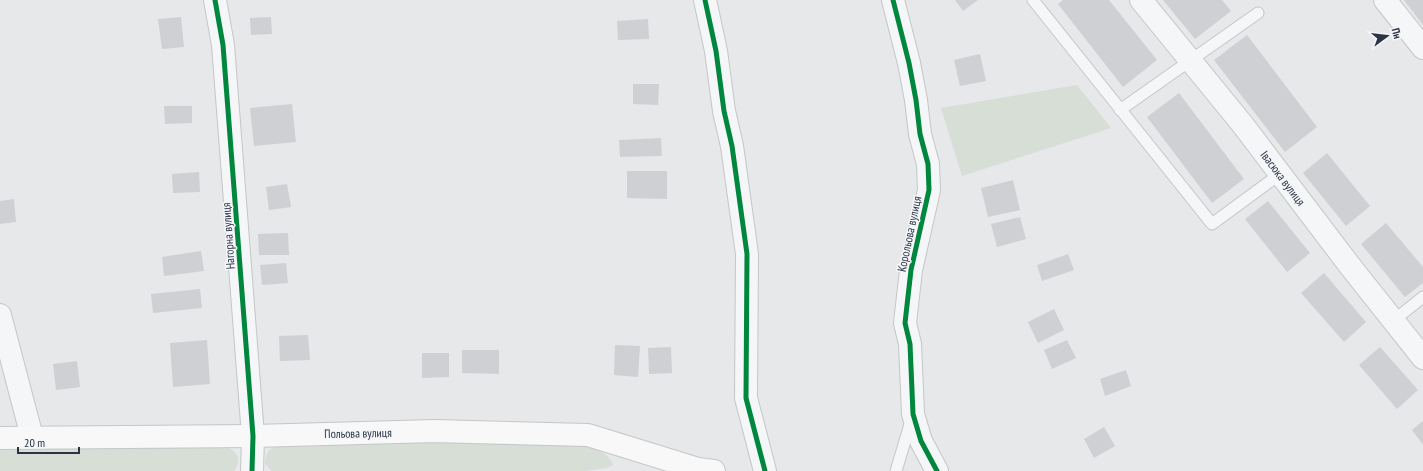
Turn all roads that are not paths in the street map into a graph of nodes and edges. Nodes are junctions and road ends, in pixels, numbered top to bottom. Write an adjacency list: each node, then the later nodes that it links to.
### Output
1 (215, 0): 17 (street, Нагорна вулиця)
2 (705, 0): 22 (street)
3 (893, 0): 16 (street, Корольова вулиця)
4 (1033, 0): 10 (lane)
5 (1141, 0): 9 (street, Івасюка вулиця)
6 (1385, 0): 8 (street)
7 (1258, 13): 9 (lane)
8 (1423, 48)
9 (1190, 60): 10 (lane); 11 (street, Івасюка вулиця)
10 (1120, 110): 11 (lane)
11 (1280, 174): 14 (street, Івасюка вулиця)
12 (1423, 297): 14 (lane)
13 (0, 315): 19 (street)
14 (1393, 321): 15 (street, Івасюка вулиця)
15 (1423, 358)
16 (913, 414): 23 (lane); 24 (street, Корольова вулиця)
17 (253, 436): 19 (main road, Польова вулиця); 20 (main road, Польова вулиця); 21 (street, Нагорна вулиця)
18 (0, 438): 19 (main road, Польова вулиця)
19 (32, 438)
20 (699, 470)
21 (252, 471)
22 (765, 471)
23 (896, 471)
24 (937, 471)

